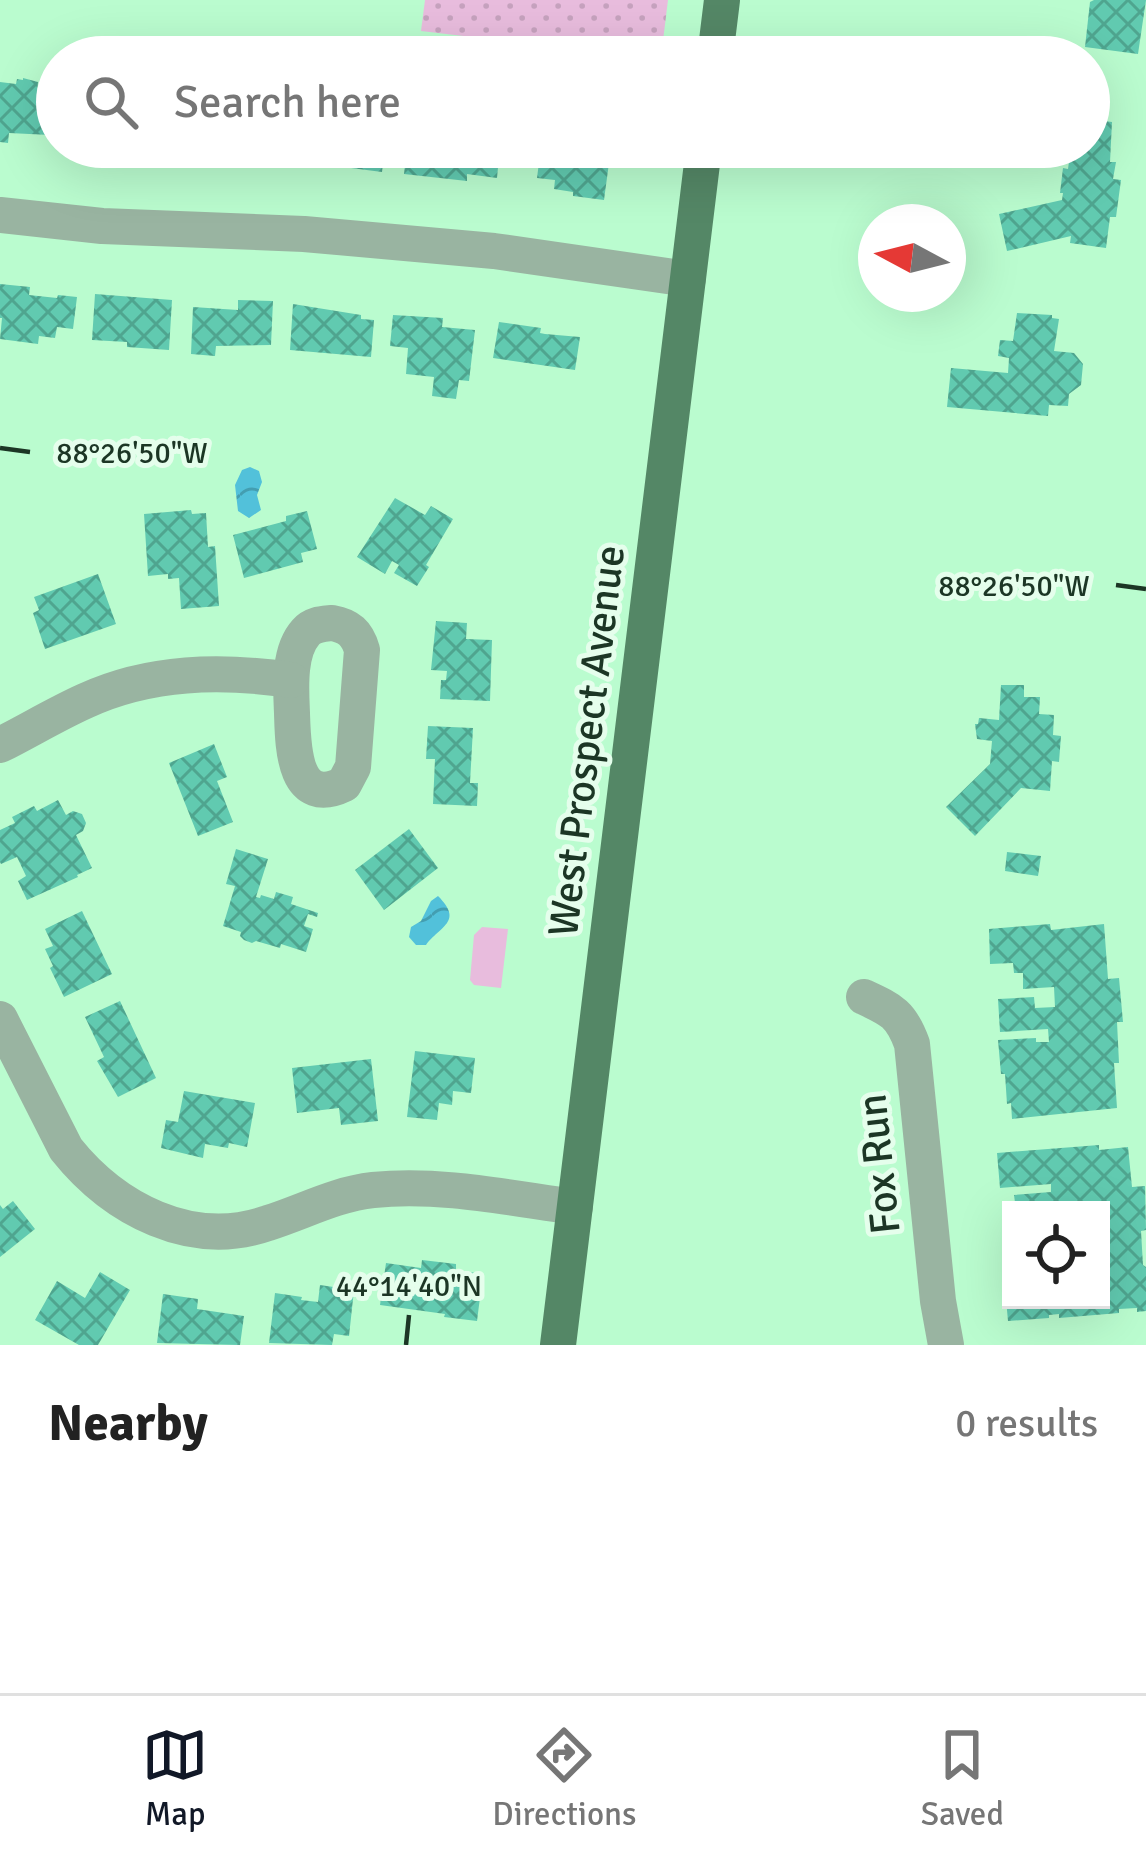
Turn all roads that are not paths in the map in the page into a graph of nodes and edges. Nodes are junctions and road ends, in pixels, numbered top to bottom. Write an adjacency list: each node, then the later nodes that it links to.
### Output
1 (722, 0): 2 (main road)
2 (718, 36)
3 (701, 168): 5 (main road, West Prospect Avenue)
4 (0, 215): 5 (street)
5 (688, 279): 10 (main road, West Prospect Avenue)
6 (291, 680): 7 (street)
7 (0, 745)
8 (864, 997): 12 (street, Fox Run)
9 (0, 1019): 10 (street)
10 (575, 1207): 11 (main road, West Prospect Avenue)
11 (558, 1345)
12 (946, 1345)

